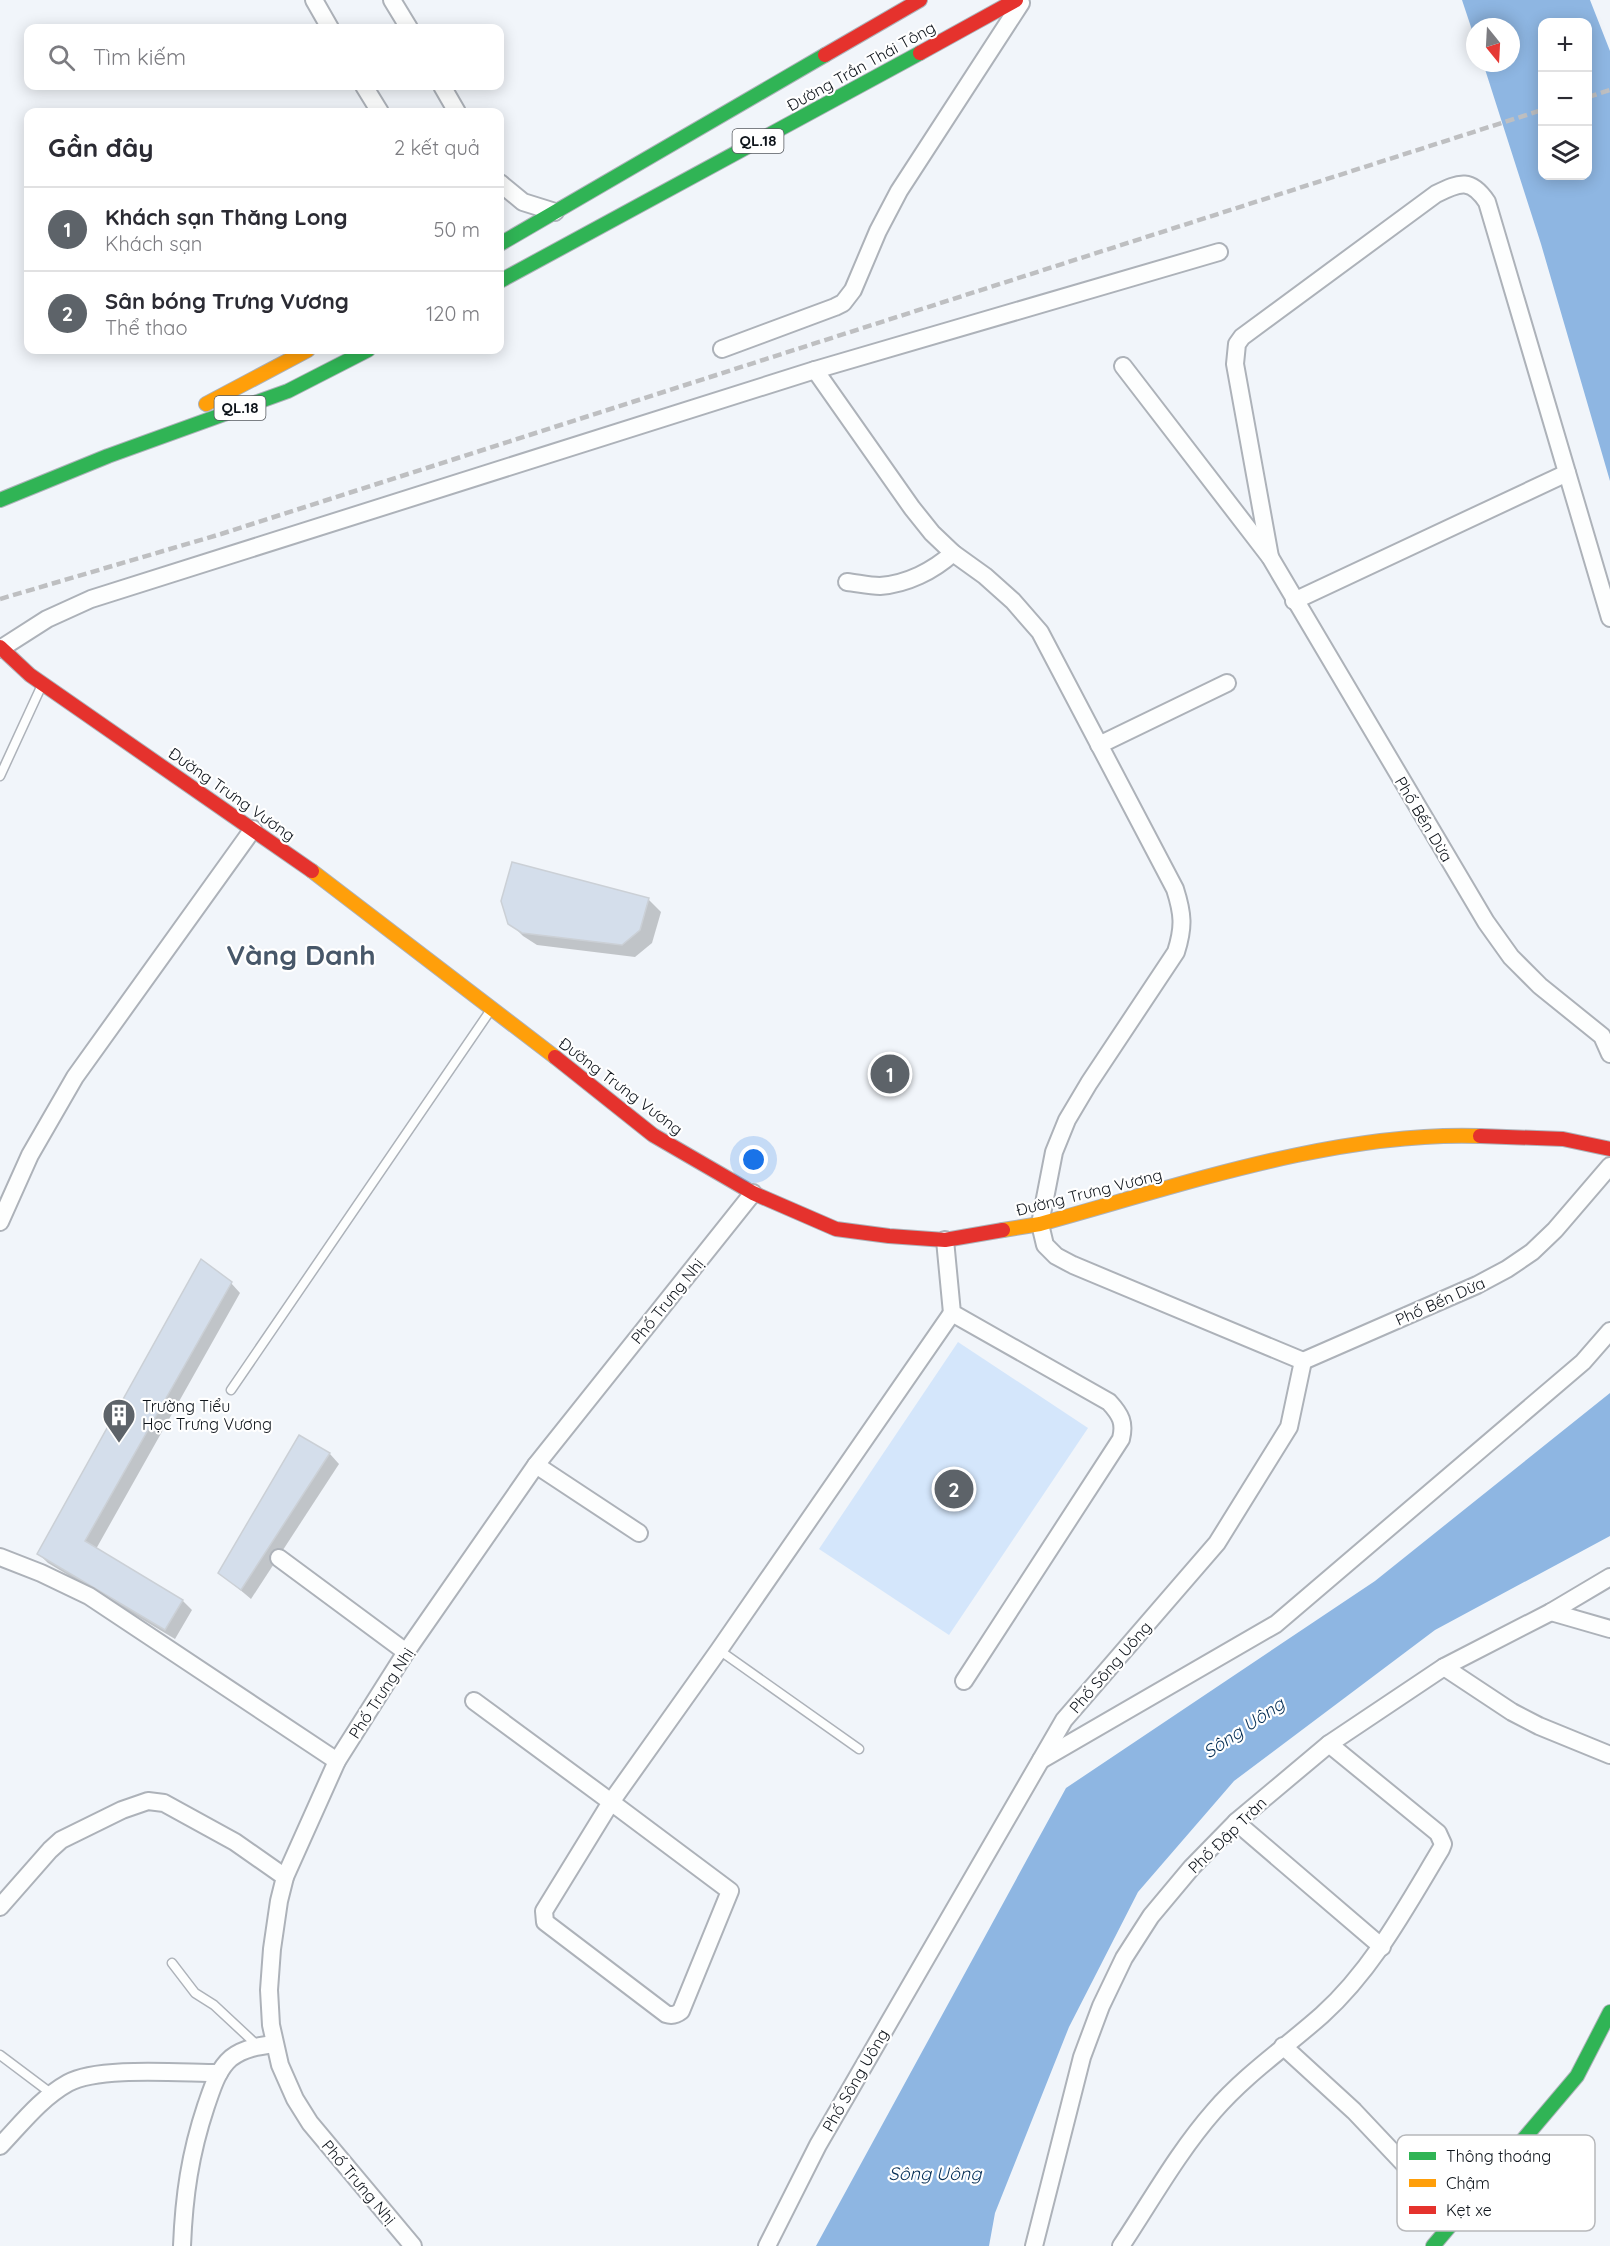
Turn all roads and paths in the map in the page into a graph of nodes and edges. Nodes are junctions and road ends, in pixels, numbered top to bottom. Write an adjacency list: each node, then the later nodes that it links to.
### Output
1 (314, 0): 6 (street)
2 (392, 0): 7 (street)
3 (920, 0): 13 (main road, Đường Trần Thái Tông / QL.18)
4 (1016, 0): 16 (main road, Đường Trần Thái Tông / QL.18)
5 (1023, 0): 17 (street)
6 (328, 24)
7 (407, 24)
8 (366, 90): 10 (street)
9 (444, 90): 11 (street)
10 (378, 108)
11 (455, 108)
12 (504, 186): 13 (street)
13 (555, 213): 14 (main road, Đường Trần Thái Tông / QL.18)
14 (504, 242)
15 (1219, 252): 21 (street)
16 (504, 279)
17 (722, 349)
18 (300, 354): 22 (main road, QL.18)
19 (360, 354): 22 (main road, QL.18)
20 (1123, 366): 26 (street)
21 (815, 369): 25 (street); 30 (street)
22 (108, 456): 24 (main road, QL.18)
23 (1567, 473): 26 (street); 28 (street); 29 (street)
24 (0, 500)
25 (953, 553): 27 (street); 33 (street)
26 (1270, 557): 28 (street, Phố Bến Dừa)
27 (847, 582)
28 (1294, 602): 37 (street, Phố Bến Dừa)
29 (1610, 618)
30 (1, 648): 32 (main road, Đường Trưng Vương)
31 (1227, 683): 33 (street)
32 (43, 684): 34 (lane); 35 (main road, Đường Trưng Vương)
33 (1099, 745): 43 (street)
34 (0, 776)
35 (253, 829): 36 (main road, Đường Trưng Vương); 42 (street)
36 (492, 1007): 41 (main road, Đường Trưng Vương); 48 (lane)
37 (1606, 1031): 38 (street, Phố Bến Dừa)
38 (1610, 1054)
39 (1610, 1149): 43 (main road, Đường Trưng Vương)
40 (1610, 1166): 47 (street, Phố Bến Dừa)
41 (753, 1193): 44 (main road, Đường Trưng Vương); 49 (street, Phố Trưng Nhị)
42 (1, 1216)
43 (1040, 1224): 44 (main road, Đường Trưng Vương); 47 (street)
44 (945, 1240): 45 (street)
45 (952, 1313): 56 (street); 59 (street)
46 (1610, 1331): 65 (street)
47 (1304, 1361): 65 (street, Phố Sông Uông)
48 (231, 1390)
49 (536, 1465): 50 (street); 57 (street, Phố Trưng Nhị)
50 (639, 1533)
51 (0, 1557): 64 (street)
52 (279, 1558): 57 (street)
53 (1610, 1577): 54 (street, Phố Đập Tràn)
54 (1551, 1612): 55 (street); 58 (street, Phố Đập Tràn)
55 (1610, 1629)
56 (719, 1650): 62 (lane); 66 (street)
57 (406, 1652): 64 (street, Phố Trưng Nhị)
58 (1444, 1666): 61 (street, Phố Đập Tràn); 63 (street)
59 (964, 1680)
60 (474, 1701): 66 (street)
61 (1329, 1744): 67 (street, Phố Đập Tràn); 70 (street)
62 (859, 1749)
63 (1610, 1755)
64 (337, 1761): 68 (street, Phố Trưng Nhị)
65 (1040, 1761): 84 (street, Phố Sông Uông)
66 (611, 1803): 66 (street)
67 (1236, 1822): 70 (street); 85 (street, Phố Đập Tràn)
68 (285, 1877): 69 (street); 73 (street, Phố Trưng Nhị)
69 (0, 1907)
70 (1382, 1947): 74 (street)
71 (172, 1963): 73 (lane)
72 (1610, 2012): 78 (main road)
73 (266, 2045): 76 (street); 83 (street, Phố Trưng Nhị)
74 (1283, 2046): 80 (street); 86 (street)
75 (0, 2055): 77 (lane)
76 (219, 2073): 77 (street); 82 (street)
77 (52, 2094): 79 (street)
78 (1527, 2135)
79 (0, 2146)
80 (1397, 2157)
81 (1446, 2231): 87 (main road)
82 (182, 2246)
83 (413, 2246)
84 (767, 2246)
85 (1034, 2246)
86 (1121, 2246)
87 (1433, 2246)

